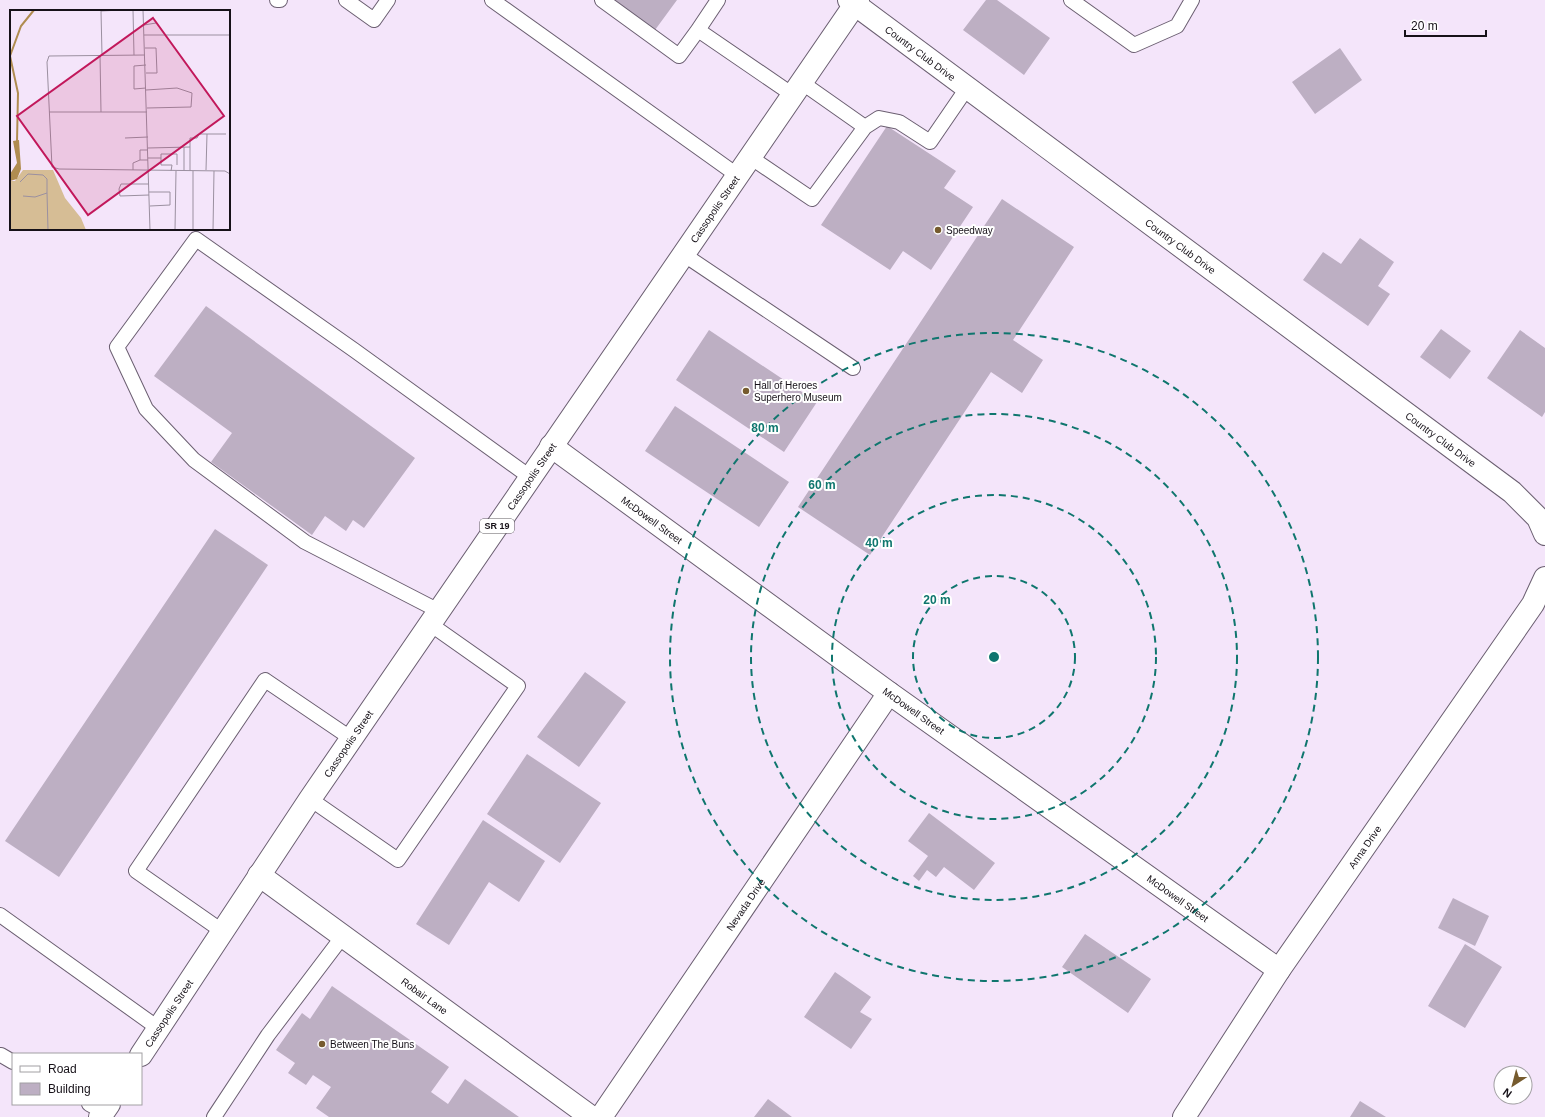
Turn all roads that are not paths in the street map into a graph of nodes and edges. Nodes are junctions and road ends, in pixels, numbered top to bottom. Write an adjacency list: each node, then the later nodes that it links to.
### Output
1 (346, 0): 2 (lane)
2 (388, 0)
3 (492, 0): 14 (lane)
4 (602, 0): 9 (lane)
5 (718, 0): 9 (lane)
6 (1072, 0): 7 (lane)
7 (1192, 0)
8 (854, 1): 10 (street, Country Club Drive); 11 (street, Cassopolis Street / SR 19)
9 (698, 30): 11 (lane)
10 (967, 88): 12 (lane); 19 (street, Country Club Drive)
11 (797, 89): 12 (lane); 13 (street, Cassopolis Street / SR 19)
12 (866, 127): 13 (lane)
13 (750, 157): 14 (street, Cassopolis Street / SR 19)
14 (737, 175): 15 (street, Cassopolis Street / SR 19)
15 (683, 254): 16 (lane); 17 (street, Cassopolis Street / SR 19)
16 (853, 368)
17 (552, 446): 18 (street, Cassopolis Street / SR 19); 22 (street, McDowell Street)
18 (530, 478): 21 (street, Cassopolis Street / SR 19); 21 (lane)
19 (1545, 534)
20 (1545, 578): 29 (street, Anna Drive)
21 (434, 617): 23 (street, Cassopolis Street / SR 19); 24 (lane)
22 (890, 693): 29 (street, McDowell Street); 34 (street, Nevada Drive)
23 (352, 739): 24 (street, Cassopolis Street / SR 19); 27 (lane)
24 (310, 800): 25 (street, Cassopolis Street / SR 19)
25 (259, 875): 27 (street, Cassopolis Street / SR 19); 28 (street, Robair Lane)
26 (0, 915): 30 (lane)
27 (222, 931): 30 (street, Cassopolis Street / SR 19)
28 (343, 936): 32 (street, Robair Lane); 33 (lane)
29 (1279, 970): 35 (street, Anna Drive)
30 (158, 1028): 31 (street, Cassopolis Street / SR 19)
31 (142, 1053)
32 (582, 1114)
33 (214, 1117)
34 (601, 1117)
35 (1184, 1117)

